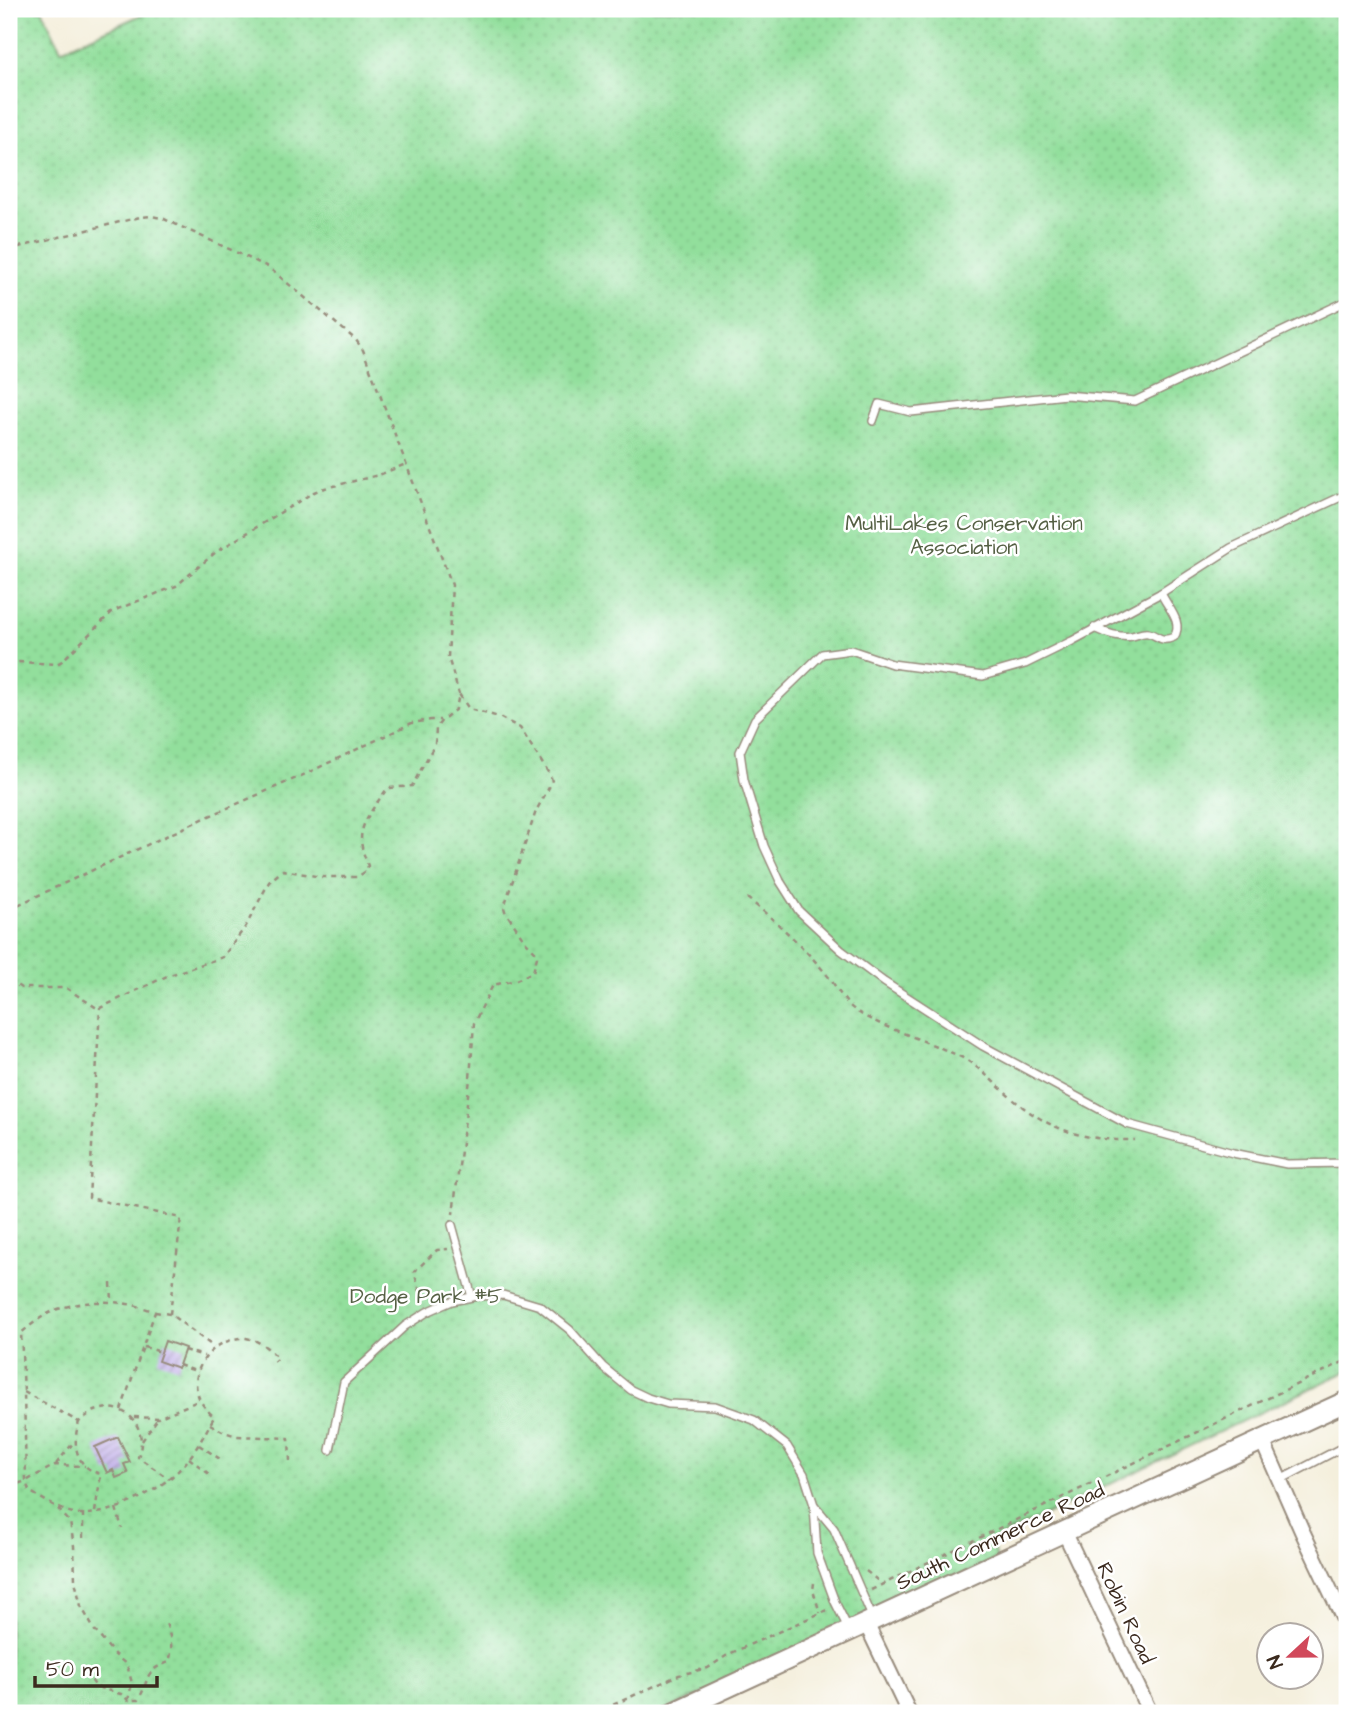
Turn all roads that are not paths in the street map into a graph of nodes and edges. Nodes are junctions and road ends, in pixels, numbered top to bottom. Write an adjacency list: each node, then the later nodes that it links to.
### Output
1 (1347, 302): 2 (lane)
2 (873, 421)
3 (1347, 494): 4 (lane)
4 (1161, 593): 5 (lane); 5 (lane)
5 (1094, 628): 6 (lane)
6 (1347, 1163)
7 (452, 1224): 8 (lane)
8 (472, 1297): 12 (lane); 14 (lane)
9 (1347, 1401): 10 (street, South Commerce Road)
10 (1262, 1440): 13 (street); 15 (street, South Commerce Road)
11 (1347, 1445): 13 (lane)
12 (330, 1450)
13 (1280, 1480): 17 (street)
14 (814, 1505): 16 (lane); 16 (lane)
15 (1064, 1531): 16 (street, South Commerce Road); 20 (street, Robin Road)
16 (863, 1624): 18 (street, South Commerce Road); 19 (street)
17 (1347, 1626)
18 (672, 1713)
19 (909, 1713)
20 (1150, 1713)

